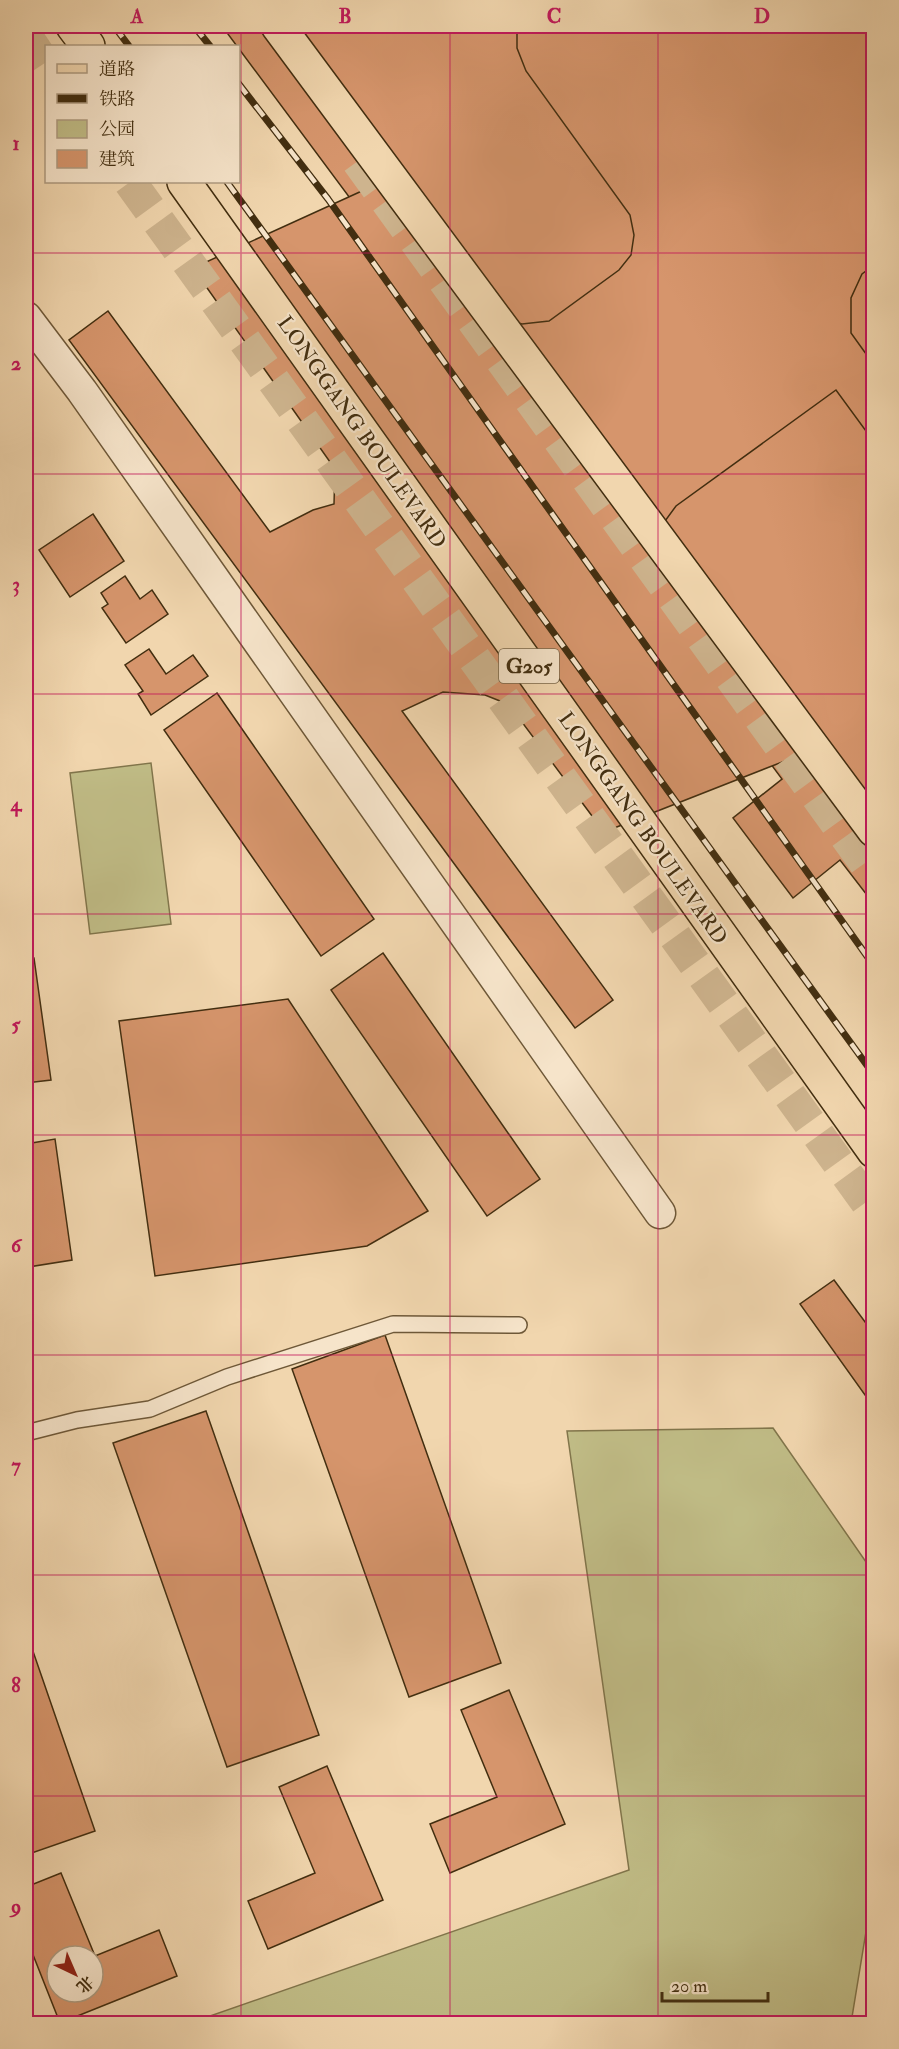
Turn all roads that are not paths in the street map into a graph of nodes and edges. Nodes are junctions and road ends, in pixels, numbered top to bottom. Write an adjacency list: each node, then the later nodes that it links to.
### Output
1 (73, 26): 3 (main road)
2 (278, 26): 6 (main road)
3 (87, 45)
4 (185, 183): 7 (main road, LONGGANG BOULEVARD / G205)
5 (26, 317): 8 (street)
6 (873, 830)
7 (873, 1151)
8 (660, 1213)
9 (519, 1325): 10 (lane)
10 (26, 1433)

